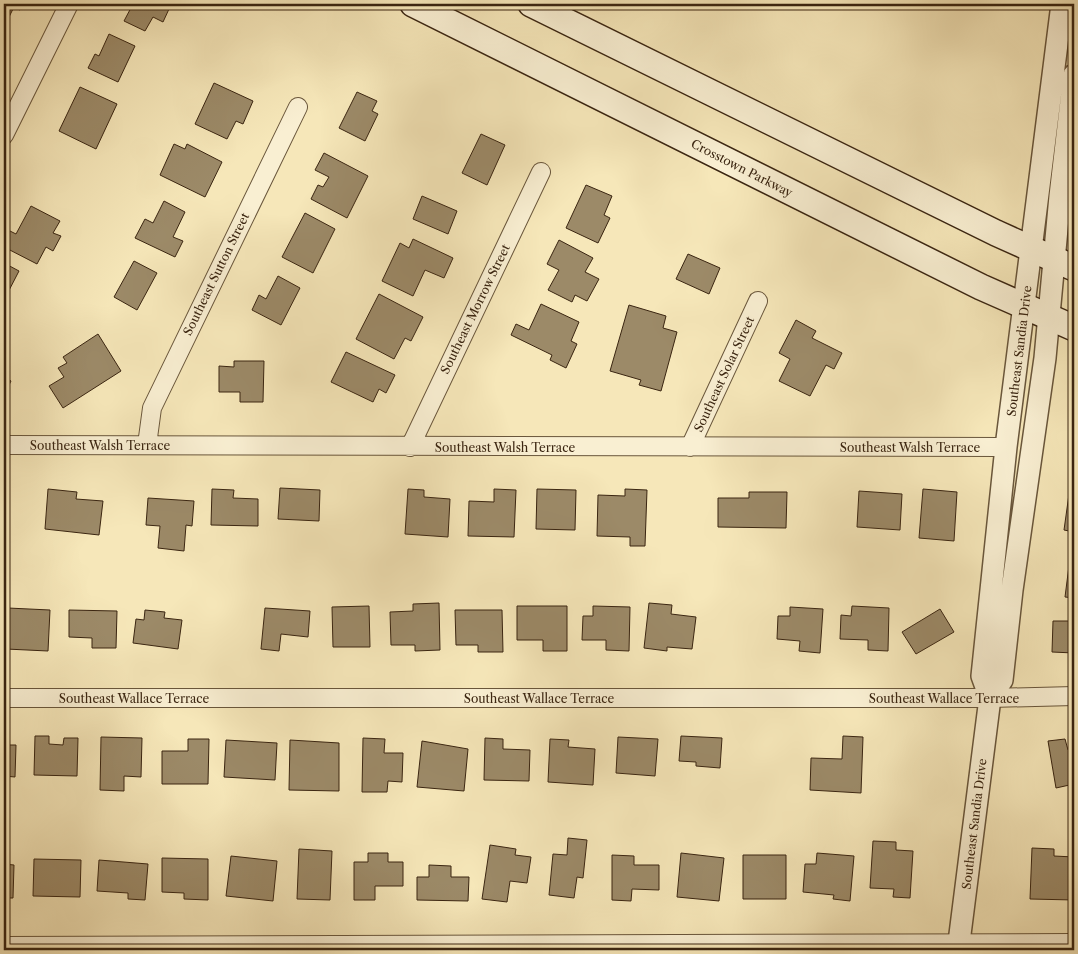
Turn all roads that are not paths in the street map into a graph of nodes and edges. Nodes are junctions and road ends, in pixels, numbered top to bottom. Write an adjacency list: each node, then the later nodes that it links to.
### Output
1 (69, 4): 7 (street)
2 (413, 4): 12 (main road, Crosstown Parkway)
3 (531, 4): 9 (main road)
4 (1062, 4): 9 (street, Southeast Sandia Drive)
5 (1074, 75): 10 (street, Southeast Sandia Drive)
6 (298, 106): 16 (street, Southeast Sutton Street)
7 (4, 135)
8 (541, 172): 17 (street, Southeast Morrow Street)
9 (1031, 249): 10 (main road); 12 (street, Southeast Sandia Drive)
10 (1065, 264): 13 (street, Southeast Sandia Drive)
11 (758, 301): 18 (street, Southeast Solar Street)
12 (1025, 308): 13 (main road, Crosstown Parkway); 19 (street, Southeast Sandia Drive)
13 (1050, 318): 14 (main road, Crosstown Parkway); 22 (street, Southeast Sandia Drive)
14 (1074, 328)
15 (4, 445): 16 (street, Southeast Walsh Terrace)
16 (147, 445): 17 (street, Southeast Walsh Terrace)
17 (410, 447): 18 (street, Southeast Walsh Terrace)
18 (690, 447): 19 (street, Southeast Walsh Terrace)
19 (1006, 447): 22 (street, Southeast Sandia Drive)
20 (1074, 696): 22 (street, Southeast Wallace Terrace)
21 (4, 698): 22 (street, Southeast Wallace Terrace)
22 (990, 698): 25 (street, Southeast Sandia Drive)
23 (1074, 943): 25 (street)
24 (4, 946): 25 (street)
25 (958, 947)

